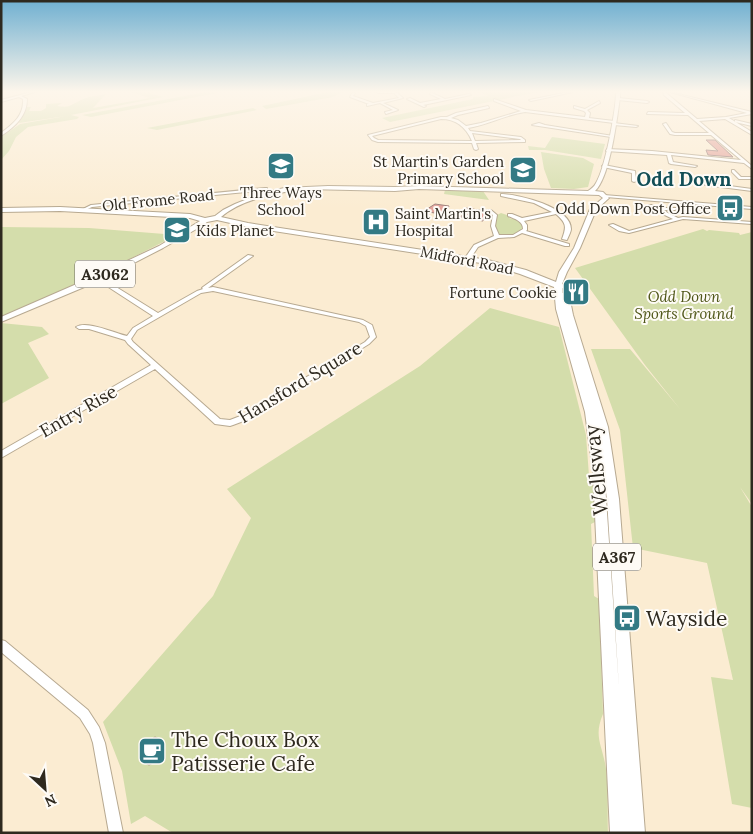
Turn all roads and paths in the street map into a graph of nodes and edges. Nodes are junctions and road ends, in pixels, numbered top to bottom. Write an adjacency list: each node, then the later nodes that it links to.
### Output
1 (386, 131): 11 (street)
2 (400, 131): 11 (street)
3 (577, 131): 10 (street)
4 (612, 131): 10 (main road)
5 (669, 131): 8 (street)
6 (710, 131): 8 (street)
7 (470, 132): 9 (street); 12 (street)
8 (714, 134): 17 (street)
9 (500, 135): 13 (street); 13 (street)
10 (611, 136): 15 (main road)
11 (410, 141): 12 (street)
12 (474, 142): 13 (street); 14 (street)
13 (500, 142)
14 (476, 149)
15 (607, 150): 16 (street); 22 (main road)
16 (669, 154): 20 (street); 21 (street)
17 (740, 157): 18 (street); 20 (street)
18 (752, 158)
19 (665, 162): 21 (street)
20 (745, 162): 24 (street)
21 (672, 163): 23 (street)
22 (604, 166): 27 (main road); 28 (street)
23 (695, 166)
24 (752, 168)
25 (733, 171): 26 (street)
26 (752, 178)
27 (600, 181): 35 (main road); 36 (main road)
28 (634, 181)
29 (707, 184): 33 (street)
30 (420, 187): 31 (main road, A3062); 31 (main road, A3062); 35 (main road, A3062)
31 (386, 188): 47 (main road, A3062)
32 (265, 189): 42 (street, Old Frome Road)
33 (752, 190)
34 (503, 195): 45 (street)
35 (590, 195): 36 (main road); 39 (main road)
36 (605, 197): 38 (street); 39 (main road)
37 (650, 206): 43 (street)
38 (752, 208)
39 (593, 209): 59 (main road)
40 (674, 209): 43 (street)
41 (1, 210): 42 (main road)
42 (83, 210): 49 (main road)
43 (658, 210): 48 (street)
44 (489, 211): 54 (street)
45 (556, 212): 50 (street); 53 (street)
46 (510, 215): 50 (street)
47 (217, 218): 49 (main road, A3062); 56 (main road, Midford Road)
48 (676, 219): 51 (street); 52 (street)
49 (204, 220): 58 (main road, A3062)
50 (521, 220): 53 (street)
51 (752, 223)
52 (611, 225)
53 (523, 232): 54 (street)
54 (497, 237): 56 (street)
55 (250, 256): 60 (street)
56 (468, 258): 57 (main road, Midford Road)
57 (538, 277): 59 (main road, Midford Road); 61 (main road)
58 (98, 278): 62 (street); 63 (main road, A3062)
59 (562, 286): 61 (main road, Wellsway / A367); 68 (main road, Wellsway / A367)
60 (204, 290): 62 (street); 66 (street, Hansford Square)
61 (560, 309): 68 (main road, Wellsway / A367)
62 (158, 316): 65 (street)
63 (1, 320)
64 (79, 327): 65 (street)
65 (128, 338): 66 (street, Hansford Square)
66 (155, 366): 67 (street, Entry Rise)
67 (1, 455)
68 (605, 479): 71 (main road, Wellsway / A367); 72 (main road, Wellsway / A367)
69 (1, 645): 70 (street)
70 (113, 832)
71 (619, 833)
72 (636, 833)

